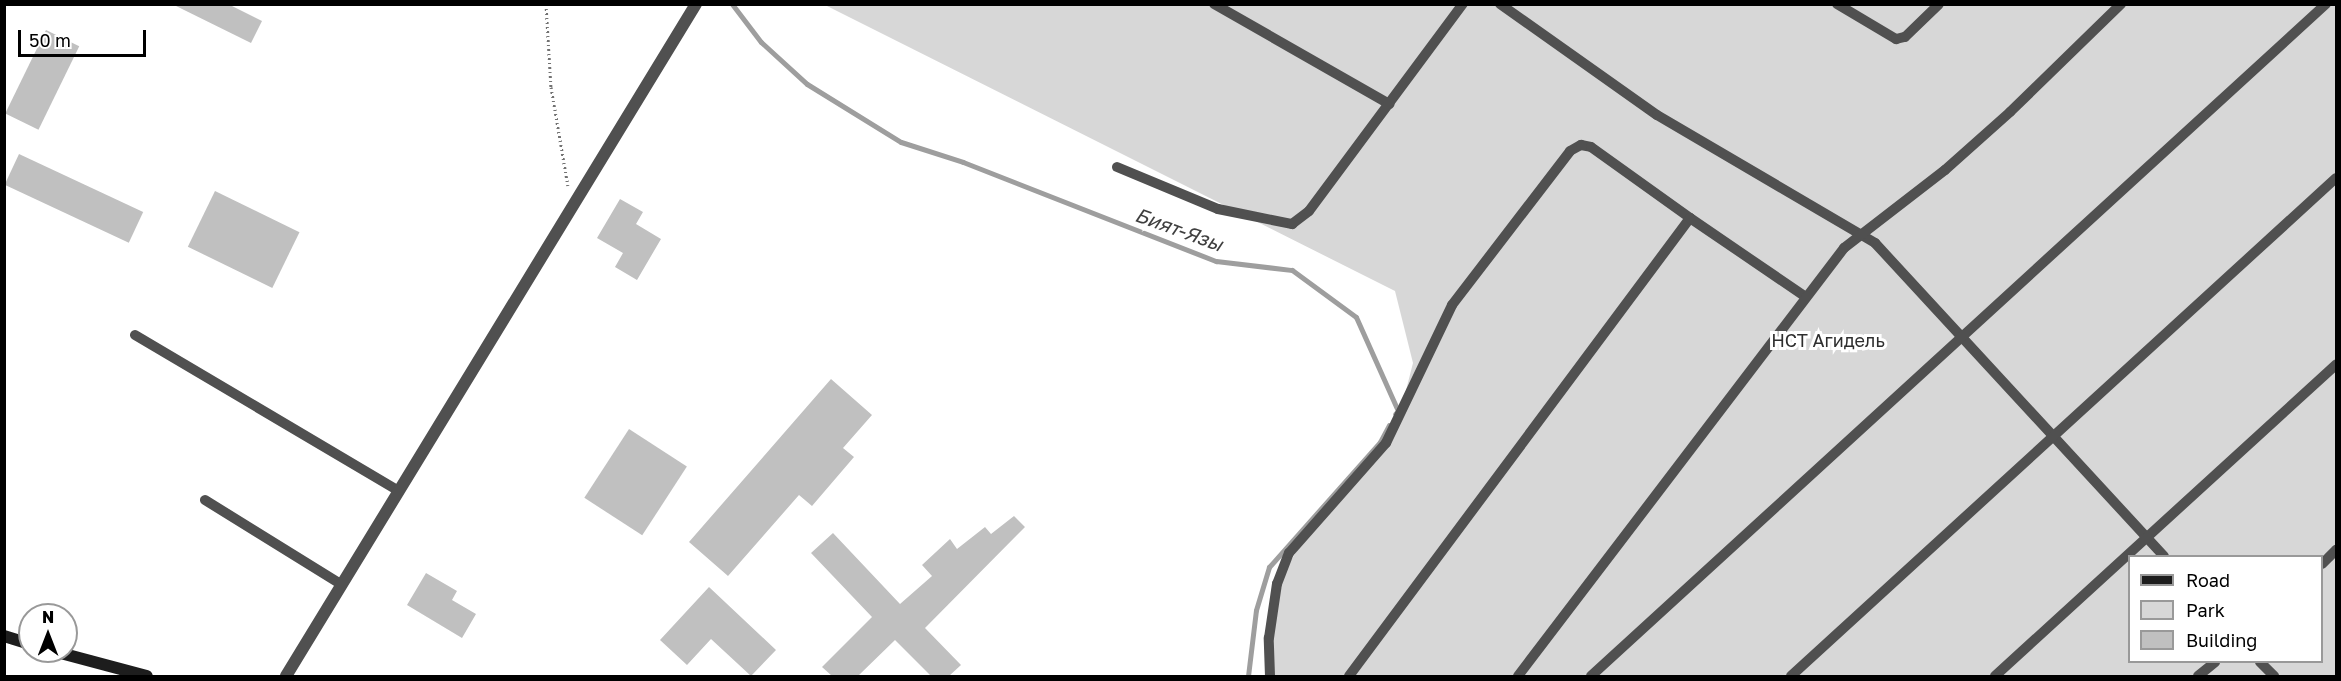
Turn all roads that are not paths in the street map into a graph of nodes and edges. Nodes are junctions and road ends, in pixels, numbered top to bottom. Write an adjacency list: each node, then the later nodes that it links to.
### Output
1 (696, 4): 19 (street)
2 (1214, 4): 9 (lane)
3 (1463, 4): 9 (lane)
4 (1500, 4): 13 (lane)
5 (1837, 4): 6 (lane)
6 (1939, 4)
7 (2121, 4): 13 (lane)
8 (2326, 4): 16 (lane)
9 (1389, 104): 10 (lane)
10 (1117, 167)
11 (2337, 178): 18 (lane)
12 (1690, 218): 14 (lane); 31 (lane); 32 (lane)
13 (1863, 236): 14 (lane); 16 (lane)
14 (1806, 297): 33 (lane)
15 (135, 335): 19 (lane)
16 (1961, 336): 18 (lane); 34 (lane)
17 (2337, 365): 21 (lane)
18 (2055, 438): 21 (lane); 35 (lane)
19 (399, 491): 25 (street)
20 (205, 501): 25 (lane)
21 (2146, 537): 23 (lane); 36 (lane)
22 (2337, 550): 24 (lane)
23 (2163, 555)
24 (2323, 563)
25 (342, 585): 30 (street)
26 (78, 658): 29 (main road)
27 (2214, 663): 37 (lane)
28 (2261, 663): 38 (lane)
29 (147, 676)
30 (286, 676)
31 (1270, 676)
32 (1349, 676)
33 (1518, 676)
34 (1591, 676)
35 (1791, 676)
36 (1995, 676)
37 (2198, 676)
38 (2274, 676)

